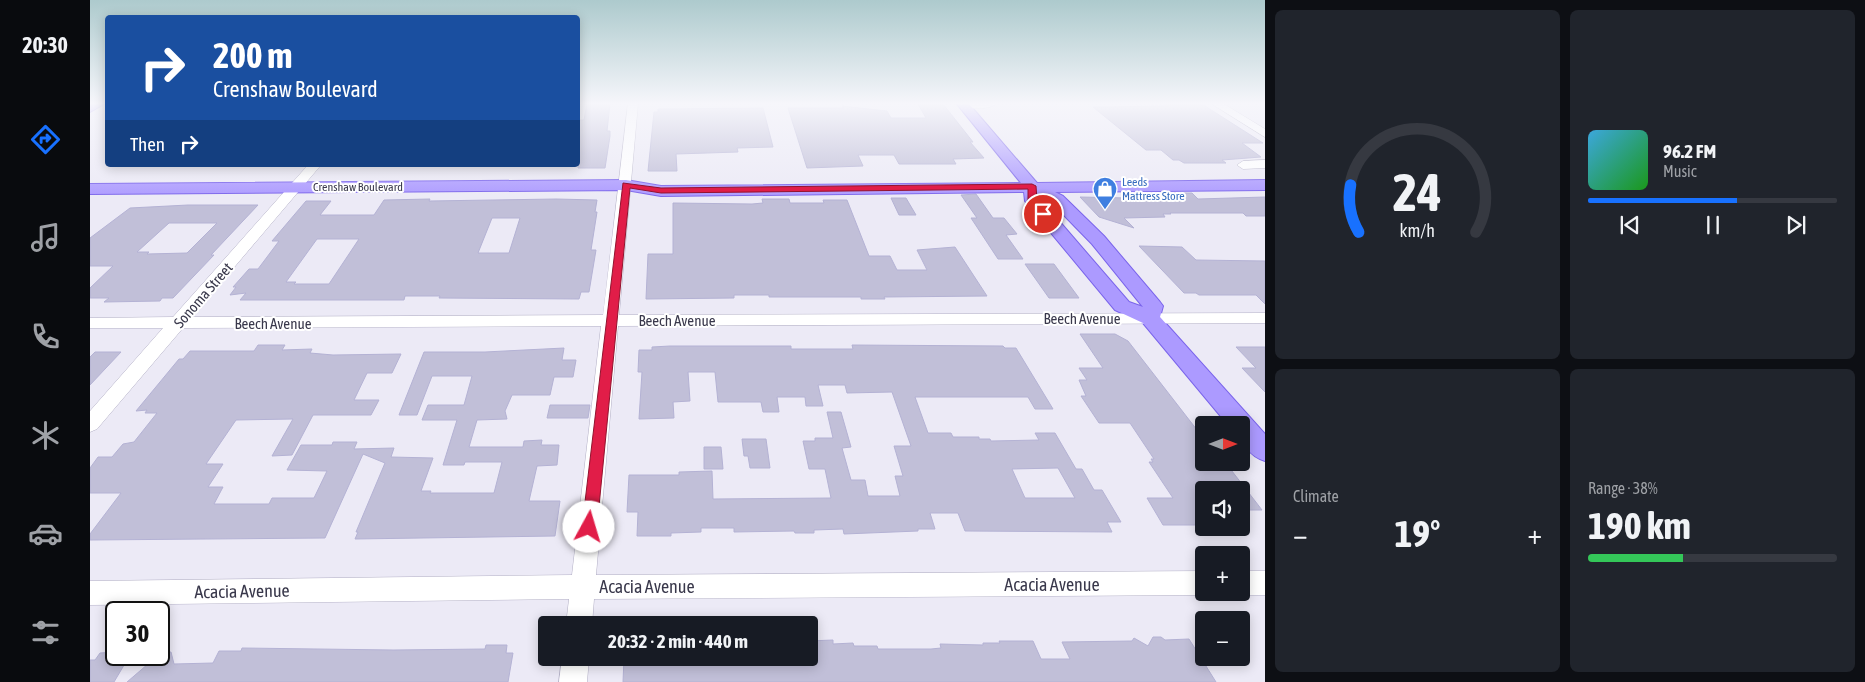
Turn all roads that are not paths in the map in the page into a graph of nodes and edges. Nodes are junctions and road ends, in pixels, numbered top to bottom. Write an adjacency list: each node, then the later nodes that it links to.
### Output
1 (630, 136): 8 (street)
2 (990, 136): 7 (main road)
3 (1265, 164): 4 (street)
4 (1243, 165)
5 (313, 167): 10 (street, Sonoma Street)
6 (1265, 172): 7 (main road, Crenshaw Boulevard)
7 (1027, 180): 8 (main road, Crenshaw Boulevard); 9 (main road, Crenshaw Boulevard); 12 (main road); 12 (main road)
8 (626, 185): 10 (main road, Crenshaw Boulevard); 14 (street)
9 (1265, 185)
10 (296, 188): 11 (main road, Crenshaw Boulevard); 16 (street, Sonoma Street)
11 (90, 189)
12 (1150, 318): 13 (street, Beech Avenue); 14 (street, Beech Avenue); 18 (main road)
13 (1265, 318)
14 (611, 321): 16 (street, Beech Avenue); 22 (street)
15 (90, 323): 16 (street, Beech Avenue)
16 (177, 323): 17 (street, Sonoma Street)
17 (90, 424)
18 (1265, 451)
19 (1195, 583): 22 (street, Acacia Avenue)
20 (1250, 583): 21 (street)
21 (1265, 583)
22 (583, 587): 23 (street, Acacia Avenue); 24 (street)
23 (90, 593)
24 (580, 616)
25 (575, 666): 26 (street)
26 (573, 682)

